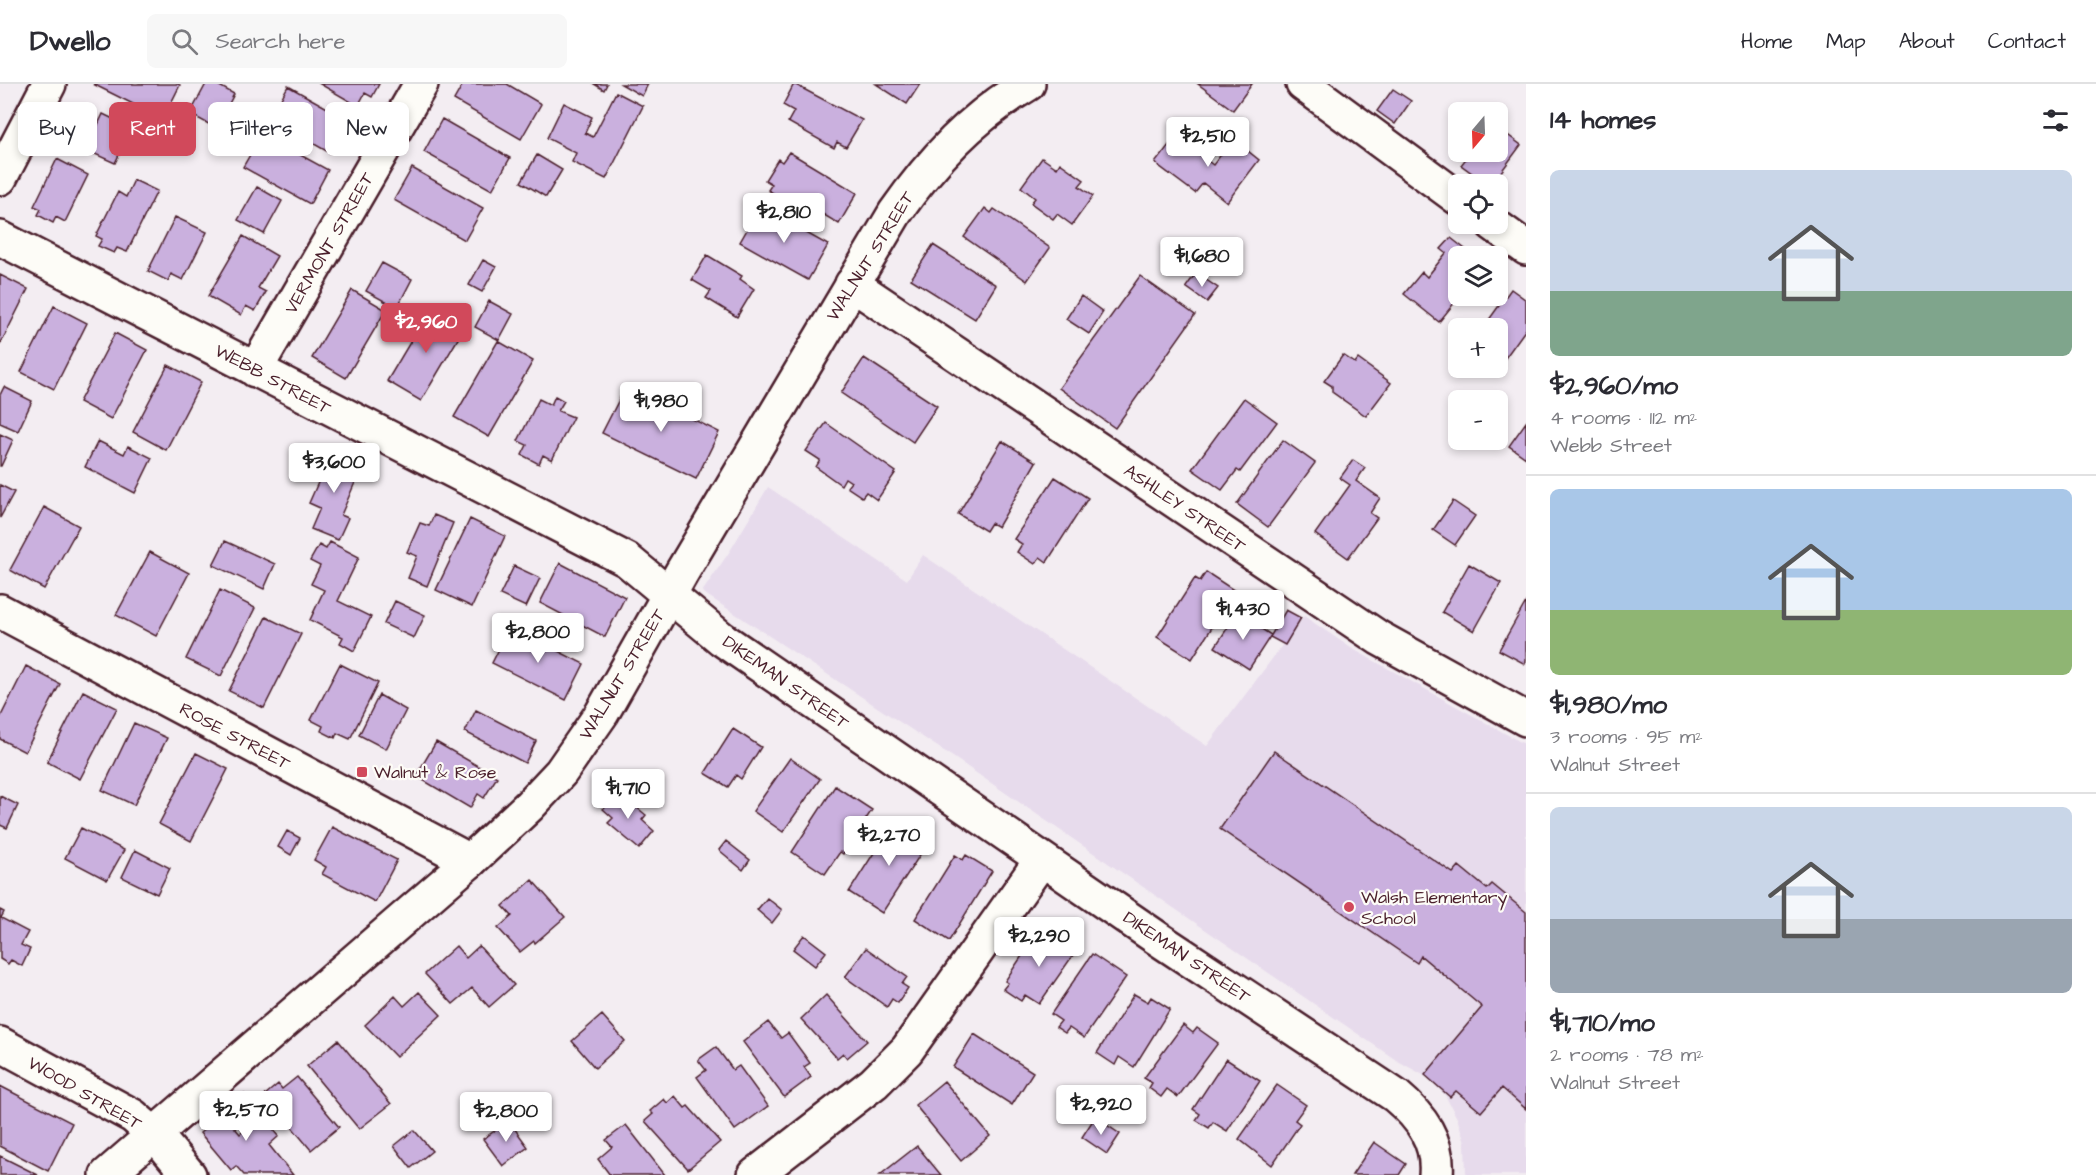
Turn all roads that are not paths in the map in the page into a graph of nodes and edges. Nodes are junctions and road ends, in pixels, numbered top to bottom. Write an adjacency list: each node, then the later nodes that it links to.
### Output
1 (49, 84): 5 (street)
2 (421, 84): 11 (street, VERMONT STREET)
3 (1029, 84): 10 (street, WALNUT STREET)
4 (1304, 84): 6 (street)
5 (0, 178)
6 (1448, 191)
7 (1507, 234): 9 (street)
8 (0, 238): 11 (street, WEBB STREET)
9 (1526, 248)
10 (852, 284): 12 (street, WALNUT STREET); 14 (street, ASHLEY STREET)
11 (255, 370): 12 (street, WEBB STREET)
12 (669, 594): 15 (street, DIKEMAN STREET); 16 (street, WALNUT STREET)
13 (0, 610): 16 (street, ROSE STREET)
14 (1526, 719)
15 (1042, 859): 21 (street); 22 (street, DIKEMAN STREET)
16 (470, 861): 18 (street, WALNUT STREET)
17 (0, 1044): 18 (street, WOOD STREET)
18 (153, 1134): 19 (street, WALNUT STREET); 20 (street, WOOD STREET)
19 (106, 1175)
20 (189, 1175)
21 (755, 1175)
22 (1436, 1175)

